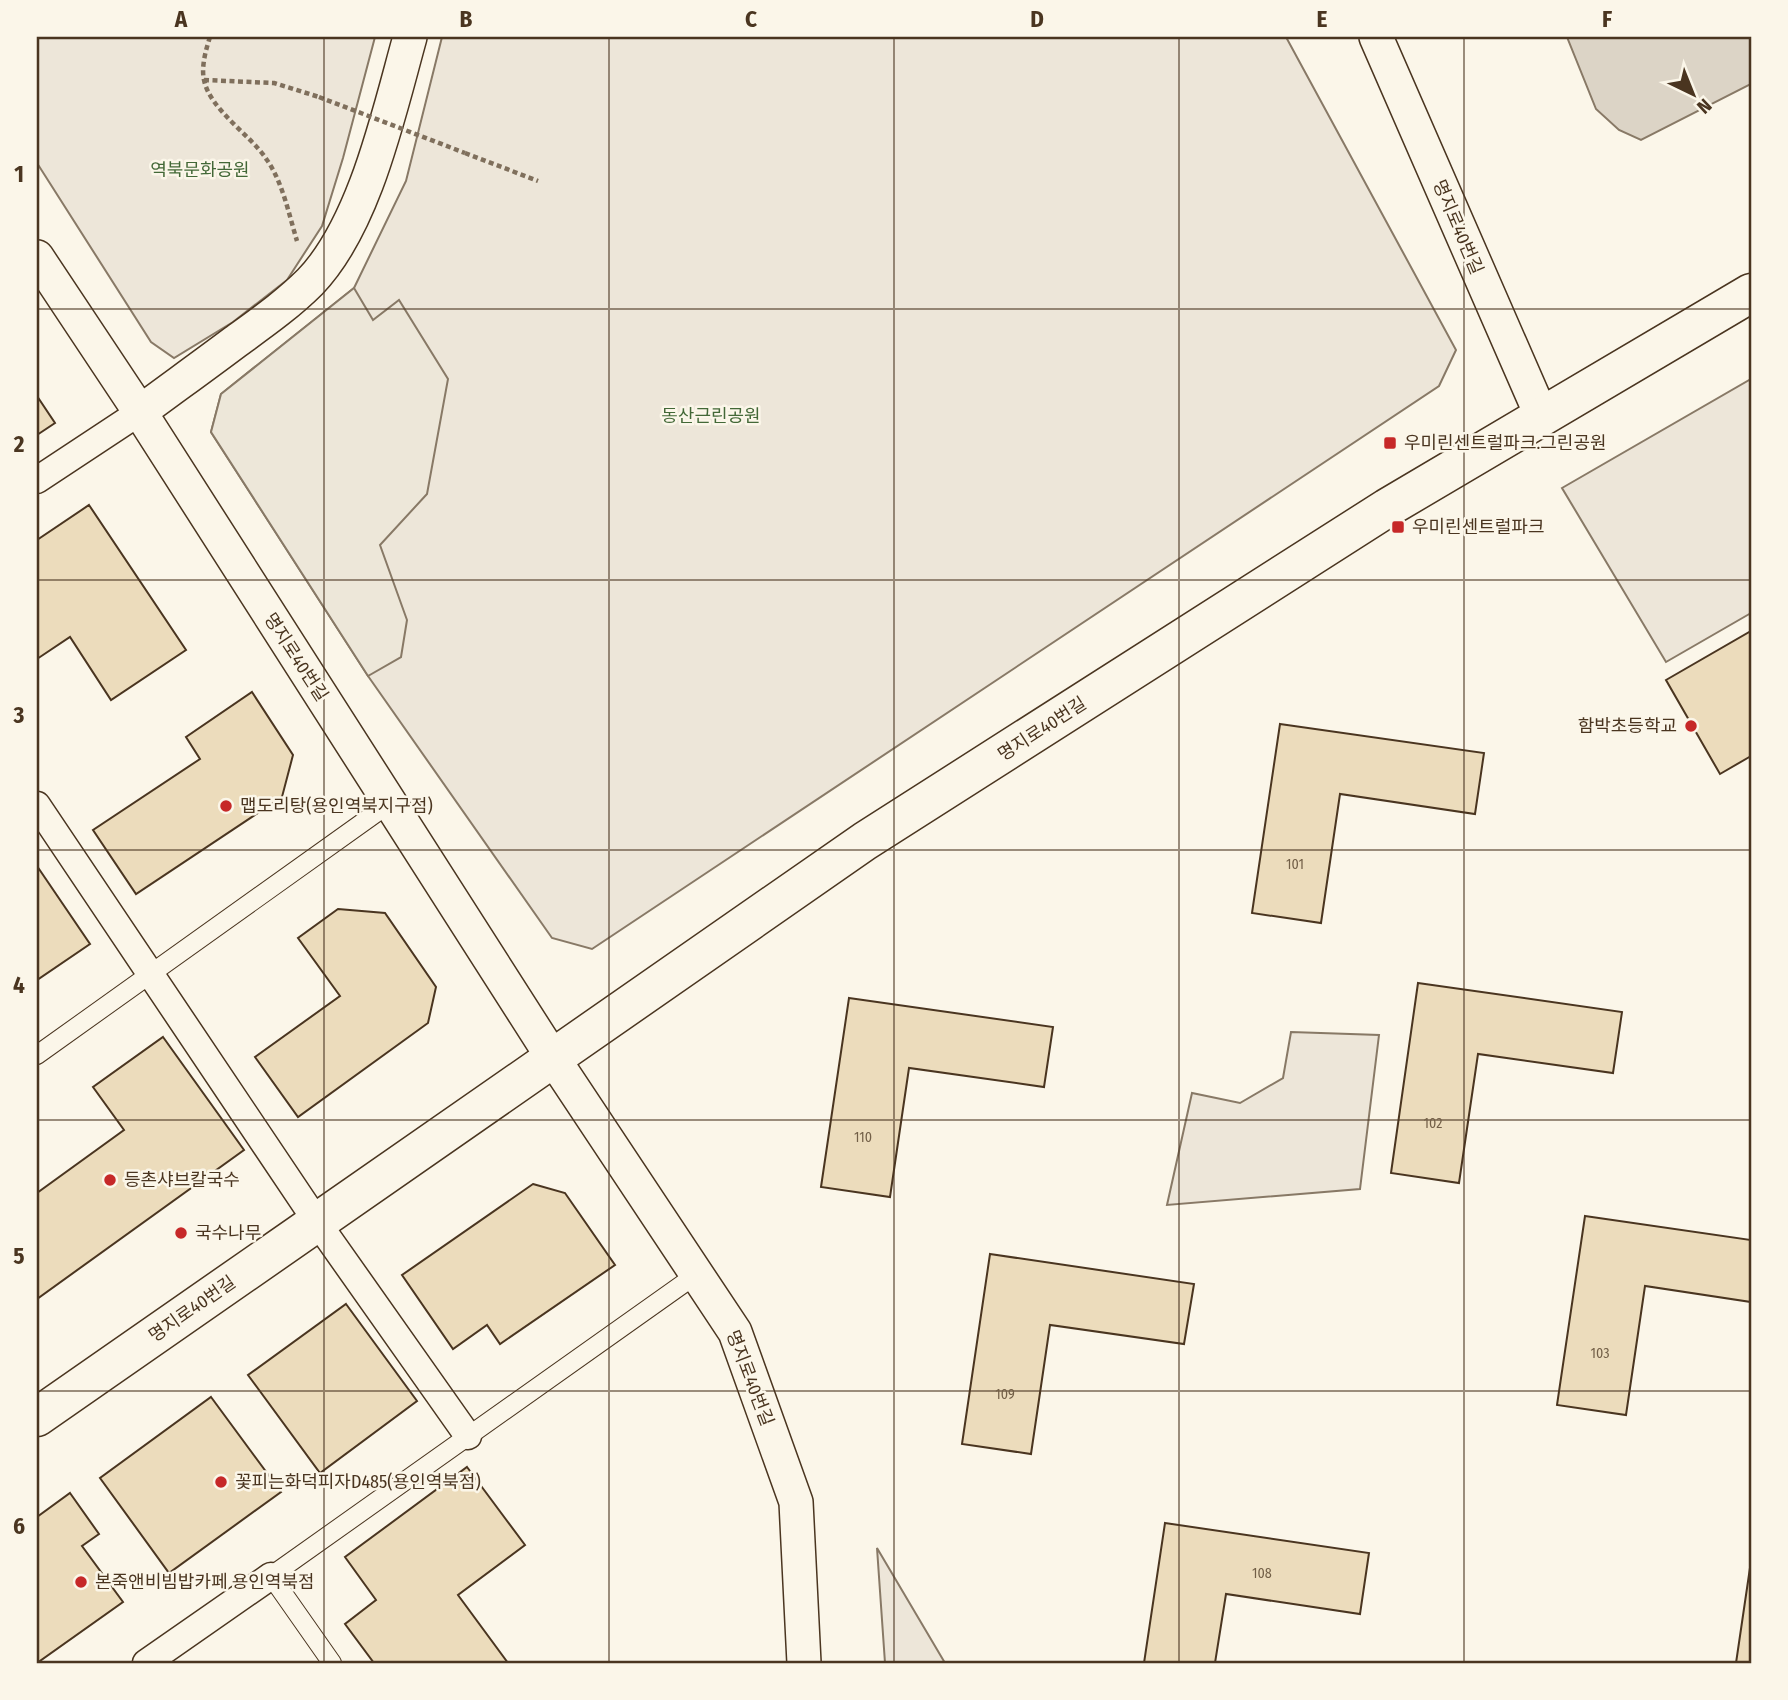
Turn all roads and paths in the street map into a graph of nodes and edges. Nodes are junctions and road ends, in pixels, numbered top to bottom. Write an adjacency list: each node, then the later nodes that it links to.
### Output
1 (210, 37): 4 (path)
2 (410, 37): 7 (street)
3 (1376, 37): 10 (street, 명지로40번길)
4 (204, 80): 5 (path, bridge); 7 (path)
5 (538, 181)
6 (37, 257): 9 (street, 명지로40번길)
7 (302, 290): 9 (street)
8 (1751, 293): 10 (street, 명지로40번길)
9 (140, 412): 11 (street); 12 (street, 명지로40번길)
10 (1542, 417): 16 (street, 명지로40번길)
11 (37, 480)
12 (390, 803): 14 (lane); 16 (street, 명지로40번길)
13 (37, 805): 14 (street)
14 (150, 974): 15 (lane); 17 (street)
15 (37, 1055)
16 (553, 1058): 17 (street, 명지로40번길); 18 (street, 명지로40번길)
17 (317, 1222): 19 (street, 명지로40번길); 20 (street)
18 (697, 1274): 20 (lane); 24 (street, 명지로40번길)
19 (37, 1417)
20 (468, 1436): 21 (lane)
21 (271, 1576): 22 (street); 23 (lane)
22 (146, 1663)
23 (332, 1663)
24 (804, 1663)

